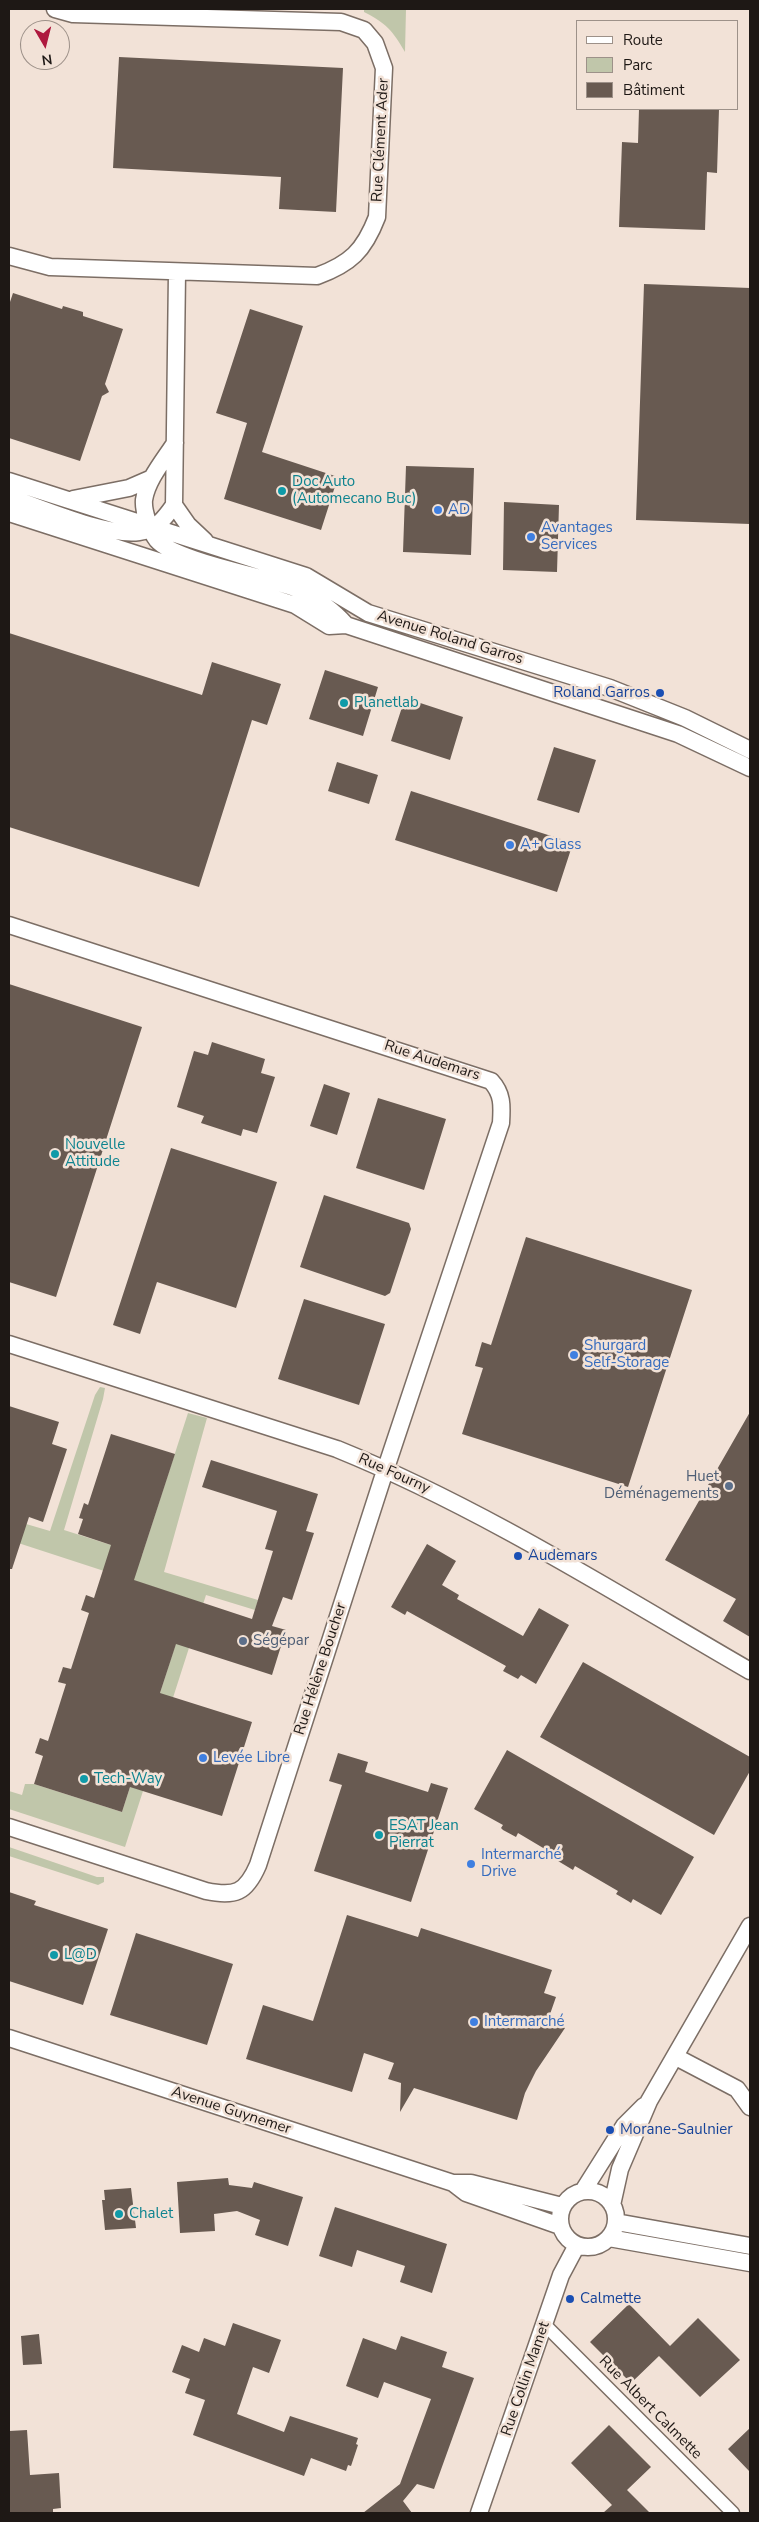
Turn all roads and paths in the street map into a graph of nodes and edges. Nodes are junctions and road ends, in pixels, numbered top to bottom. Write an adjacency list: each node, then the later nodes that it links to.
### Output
1 (55, 9): 3 (street, Rue Clément Ader)
2 (9, 256): 3 (street, Rue Clément Ader)
3 (177, 273): 4 (street)
4 (175, 442): 5 (street); 9 (street)
5 (152, 478): 8 (street); 11 (street)
6 (9, 481): 8 (street, Avenue Roland Garros)
7 (9, 497): 11 (street, Avenue Roland Garros)
8 (69, 499): 11 (street, Avenue Roland Garros)
9 (174, 505): 11 (street); 12 (street)
10 (9, 513): 13 (street, Avenue Roland Garros)
11 (156, 530): 12 (street, Avenue Roland Garros); 13 (street, Avenue Roland Garros)
12 (209, 544): 14 (street, Avenue Roland Garros)
13 (346, 625): 15 (street, Avenue Roland Garros)
14 (750, 750)
15 (750, 768)
16 (9, 925): 18 (street, Rue Audemars)
17 (9, 1344): 18 (street, Rue Fourny)
18 (385, 1470): 19 (street, Rue Fourny); 20 (street, Rue Hélène Boucher)
19 (750, 1671)
20 (9, 1827)
21 (750, 1926): 23 (street)
22 (9, 2038): 26 (street, Avenue Guynemer)
23 (676, 2057): 24 (street); 25 (street)
24 (649, 2101): 27 (street); 28 (street)
25 (750, 2107)
26 (453, 2183): 29 (street, Avenue Guynemer); 31 (street, Avenue Guynemer)
27 (583, 2191): 28 (street); 29 (street)
28 (612, 2205): 30 (street)
29 (562, 2206): 31 (street)
30 (616, 2222): 32 (street); 34 (street)
31 (560, 2226): 33 (street)
32 (609, 2238): 33 (street); 35 (street)
33 (576, 2246): 36 (street, Rue Collin Mamet)
34 (750, 2246)
35 (750, 2263)
36 (544, 2326): 37 (street, Rue Collin Mamet); 38 (street, Rue Albert Calmette)
37 (479, 2513)
38 (733, 2513)

